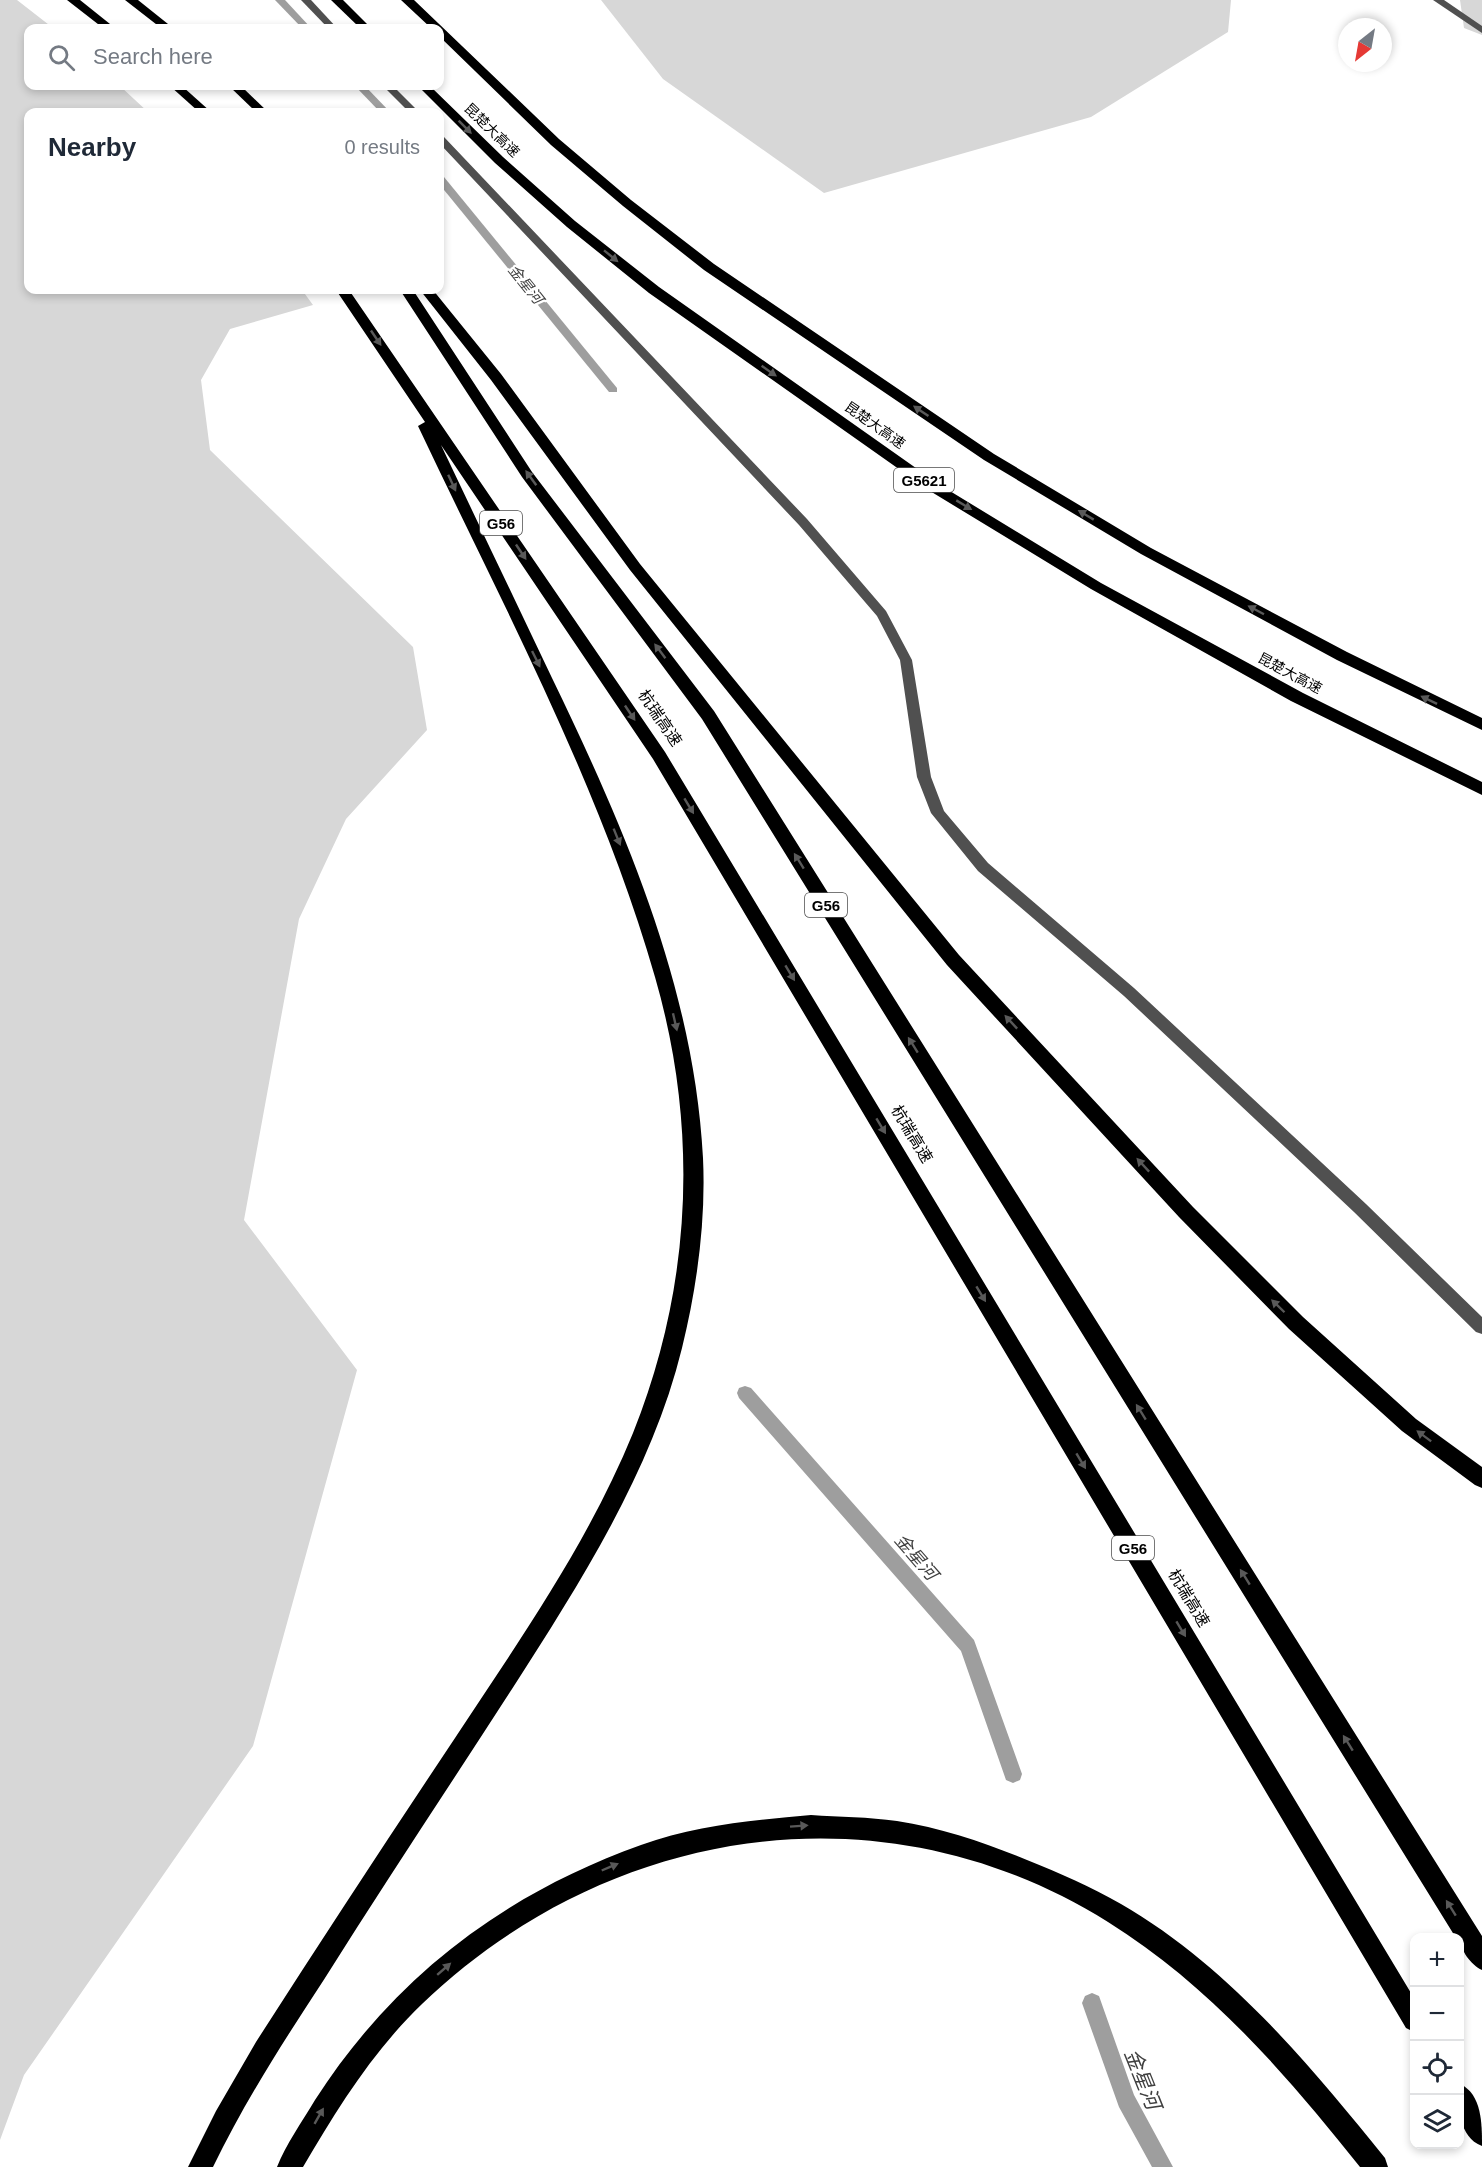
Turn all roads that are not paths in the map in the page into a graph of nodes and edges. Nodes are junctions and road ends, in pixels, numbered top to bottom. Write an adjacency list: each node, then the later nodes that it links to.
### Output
1 (73, 0): 7 (highway)
2 (131, 0): 8 (highway)
3 (306, 0): 9 (street)
4 (338, 0): 10 (highway)
5 (407, 0): 11 (highway)
6 (1438, 0): 12 (street)
7 (105, 24)
8 (162, 24)
9 (329, 24)
10 (362, 24)
11 (432, 24)
12 (1482, 30)
13 (444, 36): 26 (highway, one-way to 13)
14 (181, 90): 18 (highway)
15 (239, 90): 19 (highway)
16 (392, 90): 20 (street)
17 (428, 90): 27 (highway, 昆楚大高速 / G5621, one-way to 27)
18 (201, 108)
19 (258, 108)
20 (410, 108)
21 (444, 143): 28 (street)
22 (346, 294): 25 (highway, 杭瑞高速 / G56, one-way to 25)
23 (410, 294): 30 (highway, G56, one-way to 23)
24 (430, 294): 29 (highway, one-way to 24)
25 (400, 373): 31 (highway, 杭瑞高速 / G56, one-way to 31); 34 (highway, one-way to 34)
26 (1482, 725)
27 (1482, 789)
28 (1482, 1328)
29 (1476, 1475)
30 (1482, 1958)
31 (1410, 2013)
32 (1464, 2103): 33 (highway)
33 (1482, 2134)
34 (200, 2167)
35 (289, 2167): 36 (highway, one-way to 36)
36 (1376, 2167)

